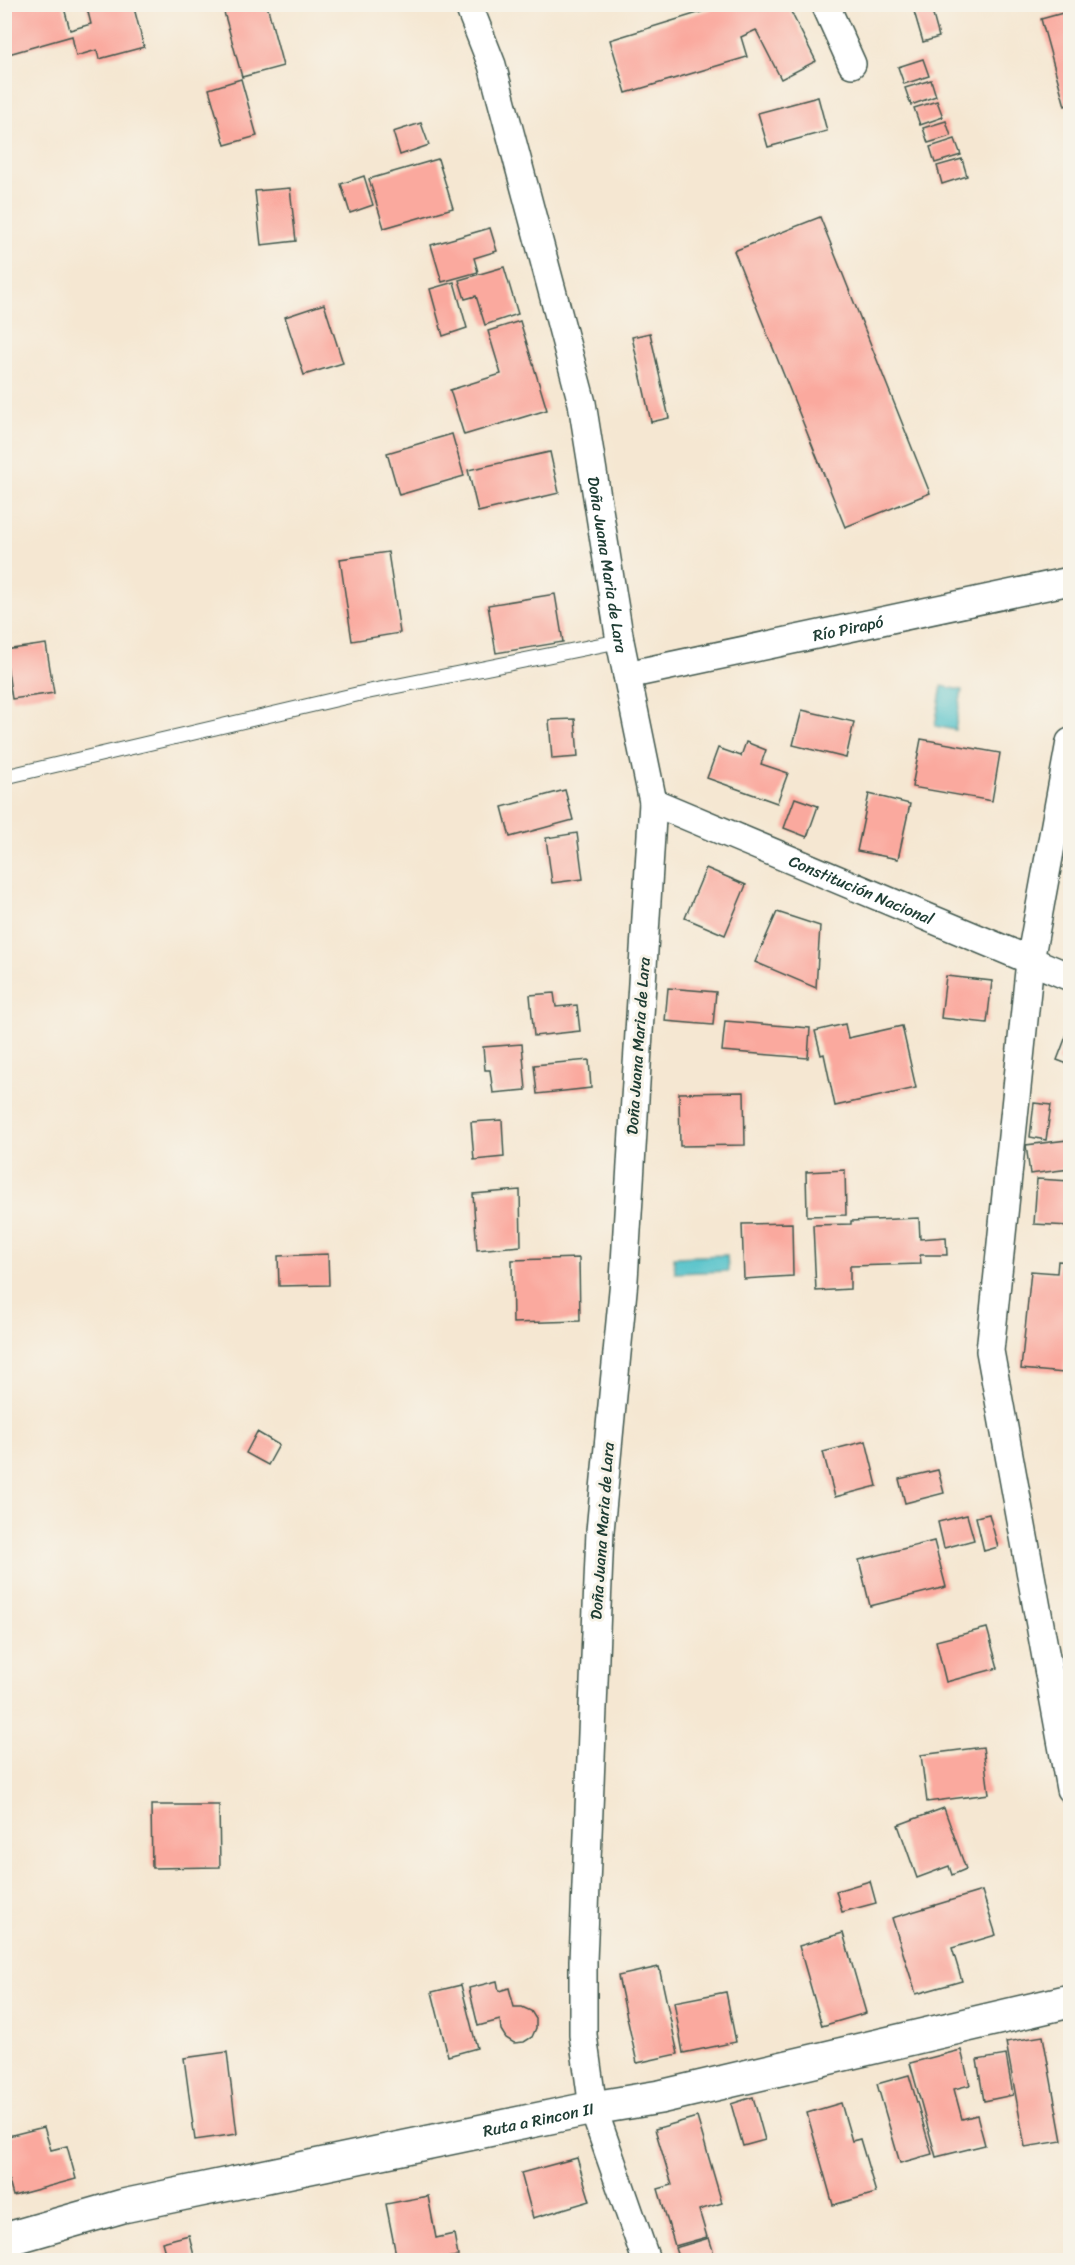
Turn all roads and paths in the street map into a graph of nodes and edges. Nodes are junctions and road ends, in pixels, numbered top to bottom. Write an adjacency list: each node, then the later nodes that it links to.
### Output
1 (468, 4): 5 (street, Doña Juana Maria de Lara)
2 (825, 4): 3 (street)
3 (852, 64)
4 (1071, 581): 6 (street, Río Pirapó)
5 (620, 640): 6 (street, Doña Juana Maria de Lara); 8 (lane)
6 (627, 675): 9 (street, Doña Juana Maria de Lara)
7 (1071, 741): 10 (street)
8 (4, 777)
9 (653, 802): 10 (street, Constitución Nacional); 14 (street, Doña Juana Maria de Lara)
10 (1030, 961): 11 (street, Constitución Nacional); 12 (street)
11 (1071, 977)
12 (1071, 1789)
13 (1071, 2001): 14 (street, Ruta a Rincon II)
14 (593, 2108): 15 (street, Ruta a Rincon II); 16 (street, Doña Juana Maria de Lara)
15 (4, 2240)
16 (646, 2260)

